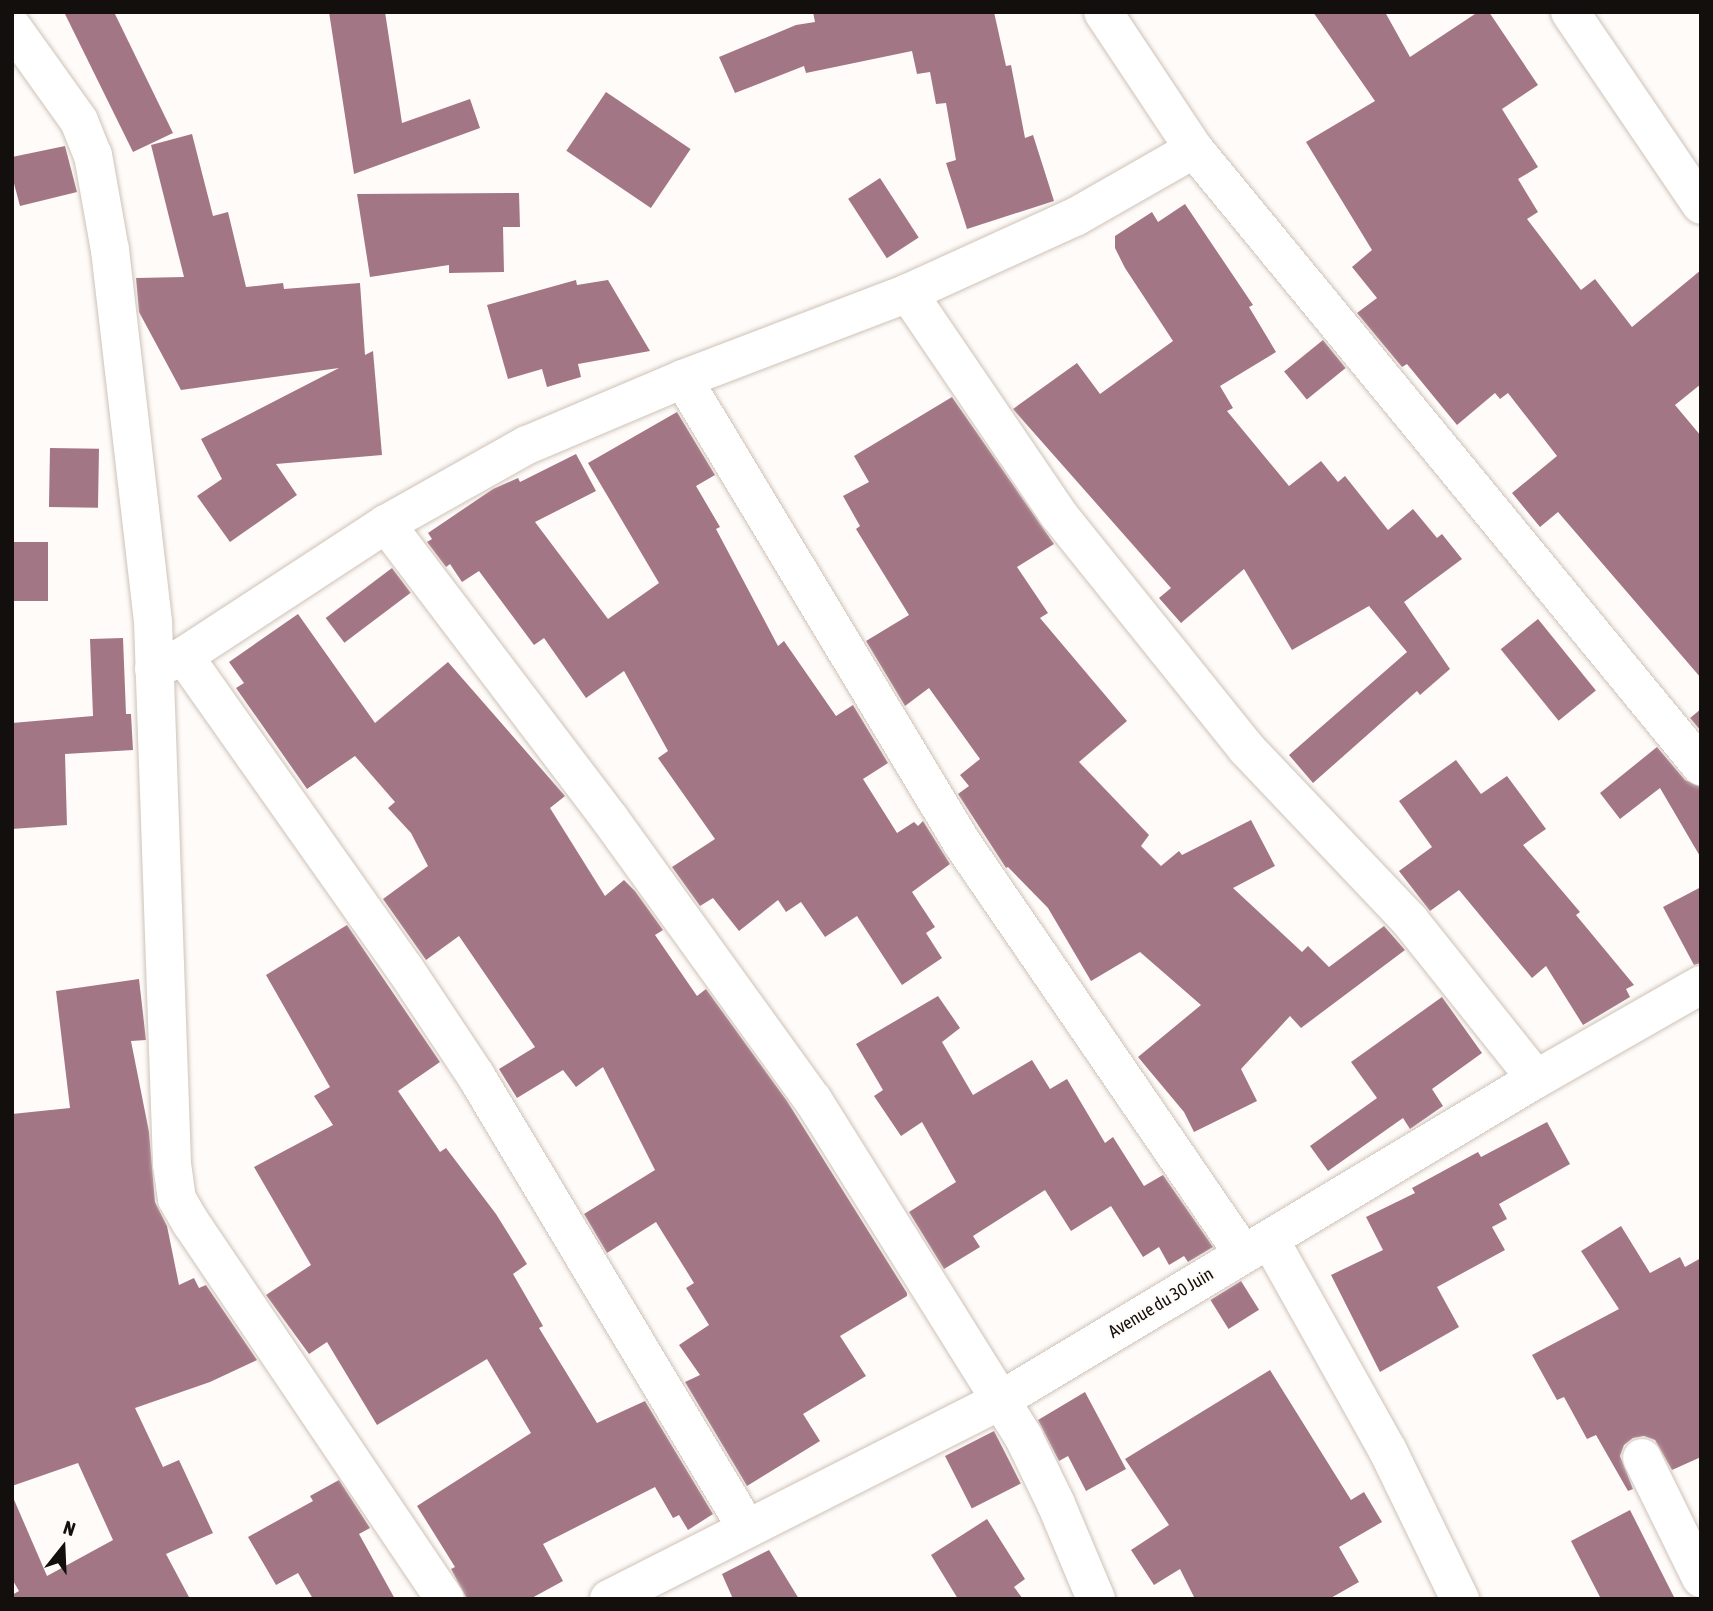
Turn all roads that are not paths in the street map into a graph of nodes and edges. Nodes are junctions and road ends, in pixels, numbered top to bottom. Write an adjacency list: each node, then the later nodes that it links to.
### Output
1 (1102, 12): 4 (street)
2 (1570, 12): 5 (street)
3 (12, 27): 9 (street)
4 (1194, 149): 6 (street); 10 (street)
5 (1701, 205)
6 (908, 293): 7 (street); 12 (street)
7 (684, 379): 8 (street); 13 (street)
8 (386, 524): 9 (street); 14 (street)
9 (169, 662): 16 (street); 18 (street)
10 (1701, 766)
11 (1701, 985): 12 (street, Avenue du 30 Juin)
12 (1536, 1079): 13 (street, Avenue du 30 Juin)
13 (1257, 1246): 14 (street, Avenue du 30 Juin); 21 (street)
14 (999, 1401): 16 (street, Avenue du 30 Juin); 20 (street)
15 (1642, 1458): 17 (street)
16 (746, 1527): 19 (street, Avenue du 30 Juin)
17 (1701, 1578)
18 (445, 1599)
19 (609, 1599)
20 (1096, 1599)
21 (1461, 1599)

